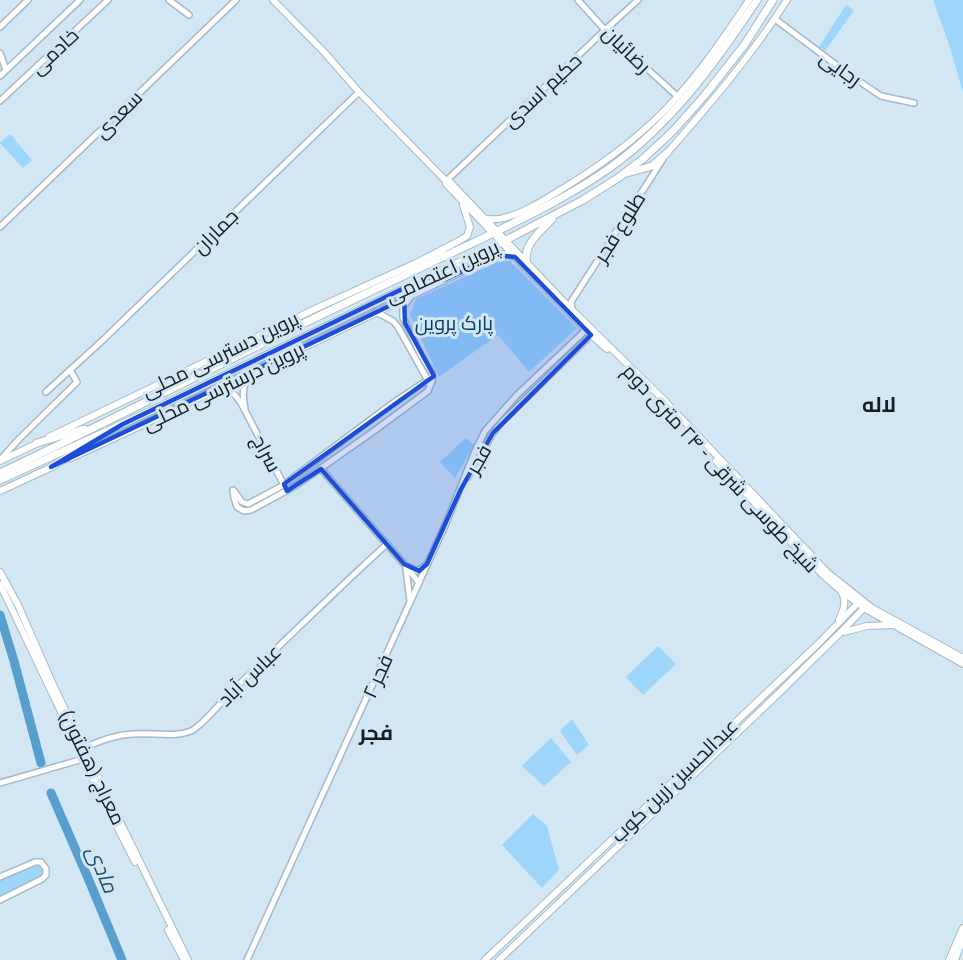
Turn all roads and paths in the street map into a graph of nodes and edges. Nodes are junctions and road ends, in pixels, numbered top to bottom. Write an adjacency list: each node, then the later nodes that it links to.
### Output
1 (28, 0): 15 (street)
2 (80, 0): 18 (street)
3 (108, 0): 22 (street, خادمی)
4 (169, 0): 13 (street)
5 (236, 0): 33 (street, سعدی)
6 (273, 0): 20 (main road)
7 (578, 0): 16 (street, رضائیان)
8 (638, 0): 16 (street, حکیم اسدی)
9 (749, 0): 21 (main road)
10 (757, 0): 28 (main road, پروین اعتصامی)
11 (773, 0): 25 (main road, پروین اعتصامی)
12 (788, 0): 14 (main road)
13 (189, 15)
14 (775, 19): 23 (street, رجایی); 24 (main road)
15 (0, 27)
16 (605, 30): 21 (street, رضائیان); 26 (street, حکیم اسدی)
17 (0, 53): 18 (street)
18 (6, 70): 19 (street)
19 (0, 76)
20 (359, 92): 26 (main road); 53 (street, جماران)
21 (678, 96): 27 (main road)
22 (0, 102)
23 (914, 103)
24 (667, 153): 25 (main road); 45 (street, طلوع فجر)
25 (624, 174): 31 (main road, پروین اعتصامی)
26 (446, 181): 30 (main road); 32 (main road)
27 (570, 184): 28 (main road); 29 (main road); 32 (main road)
28 (580, 186): 29 (main road, پروین اعتصامی)
29 (567, 194): 34 (main road, پروین اعتصامی)
30 (461, 200): 34 (main road); 36 (main road, پروین دسترسی محلی)
31 (555, 216): 35 (main road, پروین اعتصامی); 40 (main road)
32 (485, 219): 34 (main road)
33 (0, 227)
34 (495, 232): 35 (main road); 38 (main road, پروین اعتصامی)
35 (504, 242): 37 (main road, شیخ طوسی شرقی - ۲۴ متری دوم); 40 (main road, شیخ طوسی شرقی - ۲۴ متری دوم); 41 (main road, پروین اعتصامی)
36 (442, 250): 38 (main road); 39 (main road, پروین دسترسی محلی)
37 (515, 258): 43 (main road, پروین درسترسی محلی); 47 (main road, شیخ طوسی شرقی - ۲۴ متری دوم)
38 (432, 262): 39 (main road); 59 (main road, پروین اعتصامی)
39 (416, 263): 61 (main road, پروین دسترسی محلی)
40 (527, 263): 45 (main road, شیخ طوسی شرقی - ۲۴ متری دوم)
41 (454, 265): 42 (main road, پروین اعتصامی); 43 (main road)
42 (427, 277): 43 (main road); 60 (main road, پروین اعتصامی)
43 (444, 280): 44 (main road, پروین درسترسی محلی)
44 (412, 295): 46 (main road, پروین درسترسی محلی); 48 (street)
45 (572, 306): 50 (main road, شیخ طوسی شرقی - ۲۴ متری دوم)
46 (376, 312): 49 (street); 54 (main road, پروین درسترسی محلی)
47 (577, 321): 50 (main road, شیخ طوسی شرقی - ۲۴ متری دوم); 51 (street)
48 (405, 323): 49 (street); 55 (street)
49 (398, 327): 55 (street)
50 (590, 331): 51 (street, فجر); 52 (main road, شیخ طوسی شرقی - ۲۴ متری دوم); 80 (main road, شیخ طوسی شرقی - ۲۴ متری دوم)
51 (581, 341): 52 (street); 69 (street, فجر)
52 (600, 343): 78 (main road, شیخ طوسی شرقی - ۲۴ متری دوم)
53 (70, 370): 57 (street, جماران); 63 (street)
54 (248, 374): 56 (main road, پروین درسترسی محلی); 58 (street, سراج)
55 (432, 381): 65 (street); 68 (street)
56 (220, 388): 58 (street, سراج); 64 (main road, پروین درسترسی محلی)
57 (46, 392)
58 (248, 415): 68 (street, سراج)
59 (104, 423): 61 (main road); 62 (main road)
60 (123, 424): 62 (main road, پروین اعتصامی); 64 (main road)
61 (37, 443): 63 (main road, پروین دسترسی محلی)
62 (45, 456): 66 (main road); 67 (main road)
63 (0, 460)
64 (51, 467): 70 (main road, پروین درسترسی محلی)
65 (321, 469): 71 (street); 72 (street)
66 (0, 473)
67 (0, 480)
68 (284, 484): 71 (street, سراج); 71 (street)
69 (460, 489): 74 (street, فجر ۲)
70 (0, 491)
71 (287, 491)
72 (387, 544): 73 (street); 87 (street, عباس آباد)
73 (404, 564): 74 (street); 76 (street); 79 (street)
74 (427, 564): 76 (street, فجر ۲)
75 (0, 572): 87 (main road, معراج (هفتون))
76 (419, 583): 79 (street, فجر ۲)
77 (0, 584): 88 (main road, معراج (هفتون))
78 (840, 590): 80 (main road, شیخ طوسی شرقی - ۲۴ متری دوم); 81 (main road)
79 (411, 601): 102 (street, فجر ۲)
80 (863, 604): 81 (main road, عبدالحسین زرین کوب); 82 (main road, شیخ طوسی شرقی - ۲۴ متری دوم); 84 (main road, عبدالحسین زرین کوب); 85 (main road, شیخ طوسی شرقی - ۲۴ متری دوم)
81 (838, 624): 83 (main road, عبدالحسین زرین کوب)
82 (894, 624): 84 (main road); 86 (main road, شیخ طوسی شرقی - ۲۴ متری دوم)
83 (831, 631): 84 (main road); 90 (main road, عبدالحسین زرین کوب)
84 (838, 635): 91 (main road, عبدالحسین زرین کوب)
85 (963, 658)
86 (963, 664)
87 (84, 748): 96 (main road, معراج (هفتون))
88 (83, 759): 89 (street); 96 (main road, معراج (هفتون))
89 (0, 783)
90 (610, 842): 91 (main road); 92 (main road, عبدالحسین زرین کوب)
91 (614, 850): 93 (main road, عبدالحسین زرین کوب)
92 (600, 851): 93 (main road); 103 (main road, عبدالحسین زرین کوب)
93 (604, 859): 104 (main road, عبدالحسین زرین کوب)
94 (52, 863): 95 (street)
95 (45, 866): 97 (street); 98 (street)
96 (144, 876): 101 (main road, معراج (هفتون))
97 (0, 877)
98 (0, 900)
99 (963, 928): 105 (main road)
100 (963, 938): 106 (main road)
101 (186, 960)
102 (247, 960)
103 (485, 960)
104 (499, 960)
105 (949, 960)
106 (955, 960)

